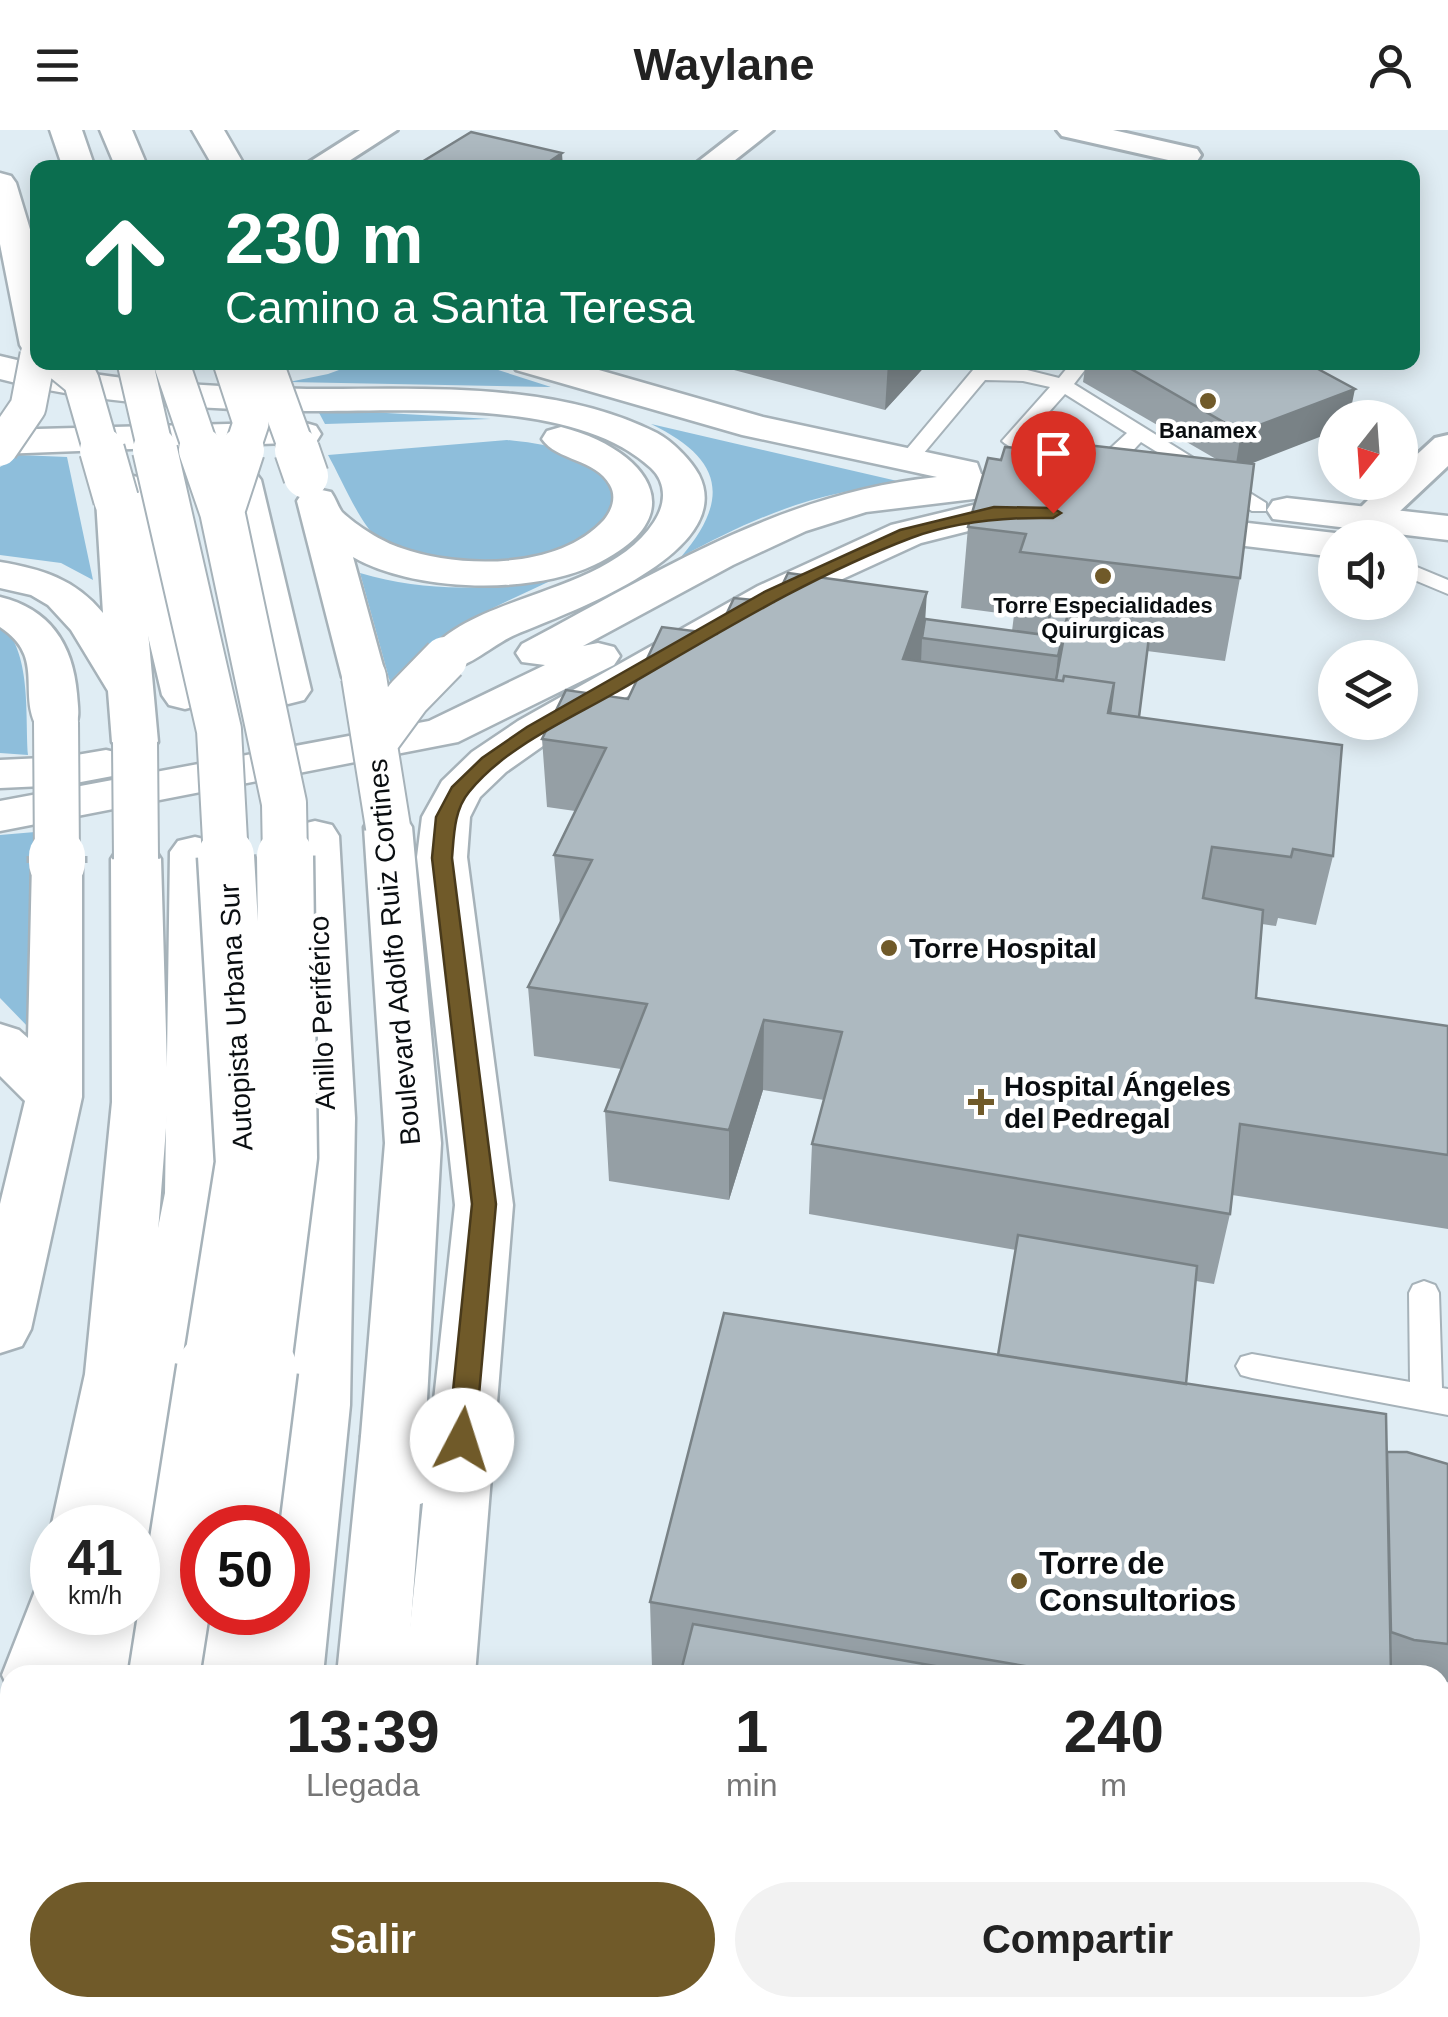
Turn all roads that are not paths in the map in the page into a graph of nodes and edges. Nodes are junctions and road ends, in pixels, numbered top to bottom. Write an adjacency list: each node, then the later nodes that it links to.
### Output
1 (42, 130): 10 (main road)
2 (66, 130): 11 (main road)
3 (91, 130): 12 (main road)
4 (116, 130): 13 (main road)
5 (208, 130): 14 (main road)
6 (382, 130): 15 (street)
7 (758, 130): 16 (street)
8 (1072, 130): 17 (street)
9 (1210, 130): 18 (street)
10 (48, 160)
11 (76, 160)
12 (102, 160)
13 (129, 160)
14 (225, 160)
15 (330, 160)
16 (715, 160)
17 (1177, 160)
18 (1181, 160)
19 (0, 183): 20 (main road)
20 (30, 299)
21 (30, 351): 22 (main road)
22 (0, 353)
23 (0, 367): 36 (main road)
24 (36, 370): 38 (main road, bridge)
25 (68, 370): 41 (main road, bridge)
26 (99, 370): 41 (main road)
27 (138, 370): 74 (main road, Autopista Urbana Sur, bridge)
28 (175, 370): 42 (main road, Autopista Urbana Sur, bridge)
29 (205, 370): 42 (main road, Anillo Periférico, bridge)
30 (234, 370): 42 (main road, bridge)
31 (268, 370): 46 (main road, Boulevard Adolfo Ruiz Cortines, bridge)
32 (556, 370): 35 (main road)
33 (1076, 370): 34 (lane)
34 (1064, 385): 37 (lane); 37 (lane); 40 (lane)
35 (646, 397): 36 (main road); 40 (main road)
36 (359, 402): 57 (main road, bridge)
37 (1138, 433): 45 (lane)
38 (0, 445): 46 (main road)
39 (1448, 446): 47 (street)
40 (906, 462): 43 (main road)
41 (125, 494): 56 (main road); 67 (main road)
42 (232, 496): 68 (main road, Autopista Urbana Sur, bridge); 76 (main road, Anillo Periférico)
43 (1020, 502): 44 (main road); 58 (main road); 79 (main road)
44 (1131, 503): 45 (main road); 49 (main road)
45 (1259, 507): 47 (main road)
46 (324, 517): 57 (main road, Boulevard Adolfo Ruiz Cortines, bridge)
47 (1369, 519): 48 (main road)
48 (1448, 528)
49 (1318, 542)
50 (1418, 555): 51 (main road)
51 (1448, 559)
52 (1418, 574): 54 (lane)
53 (0, 576): 56 (main road)
54 (1448, 588)
55 (0, 610): 60 (main road, bridge)
56 (134, 720): 66 (main road, bridge)
57 (375, 742): 65 (main road, Boulevard Adolfo Ruiz Cortines, bridge)
58 (4, 804)
59 (0, 1042): 60 (main road)
60 (54, 1097): 62 (main road)
61 (1424, 1293): 64 (lane)
62 (0, 1329)
63 (1252, 1366): 64 (lane)
64 (1437, 1399)
65 (393, 1436): 77 (main road); 78 (main road, Boulevard Adolfo Ruiz Cortines)
66 (89, 1505)
67 (135, 1505)
68 (245, 1505)
69 (51, 1635): 72 (main road)
70 (112, 1635): 73 (main road)
71 (229, 1635): 75 (main road)
72 (41, 1665)
73 (106, 1665)
74 (166, 1665)
75 (225, 1665)
76 (289, 1665)
77 (373, 1665)
78 (427, 1665)
79 (441, 1665)

